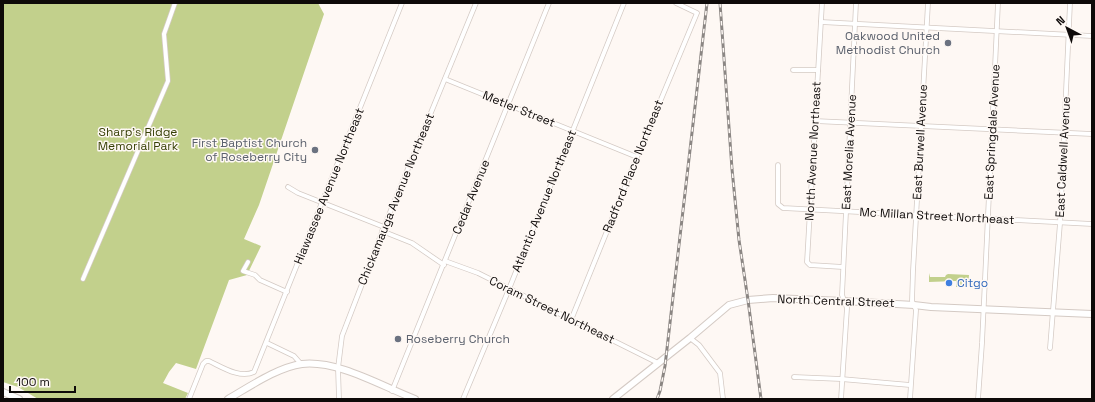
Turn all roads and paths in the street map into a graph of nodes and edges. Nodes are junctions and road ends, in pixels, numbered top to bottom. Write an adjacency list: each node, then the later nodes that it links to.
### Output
1 (175, 3): 44 (street)
2 (402, 3): 32 (street, Hiawassee Avenue Northeast)
3 (476, 3): 20 (street, Chickamauga Avenue Northeast)
4 (550, 3): 21 (street, Cedar Avenue)
5 (624, 3): 26 (street, Atlantic Avenue Northeast)
6 (676, 3): 29 (street, Radford Place Northeast)
7 (822, 3): 12 (street, North Avenue Northeast)
8 (856, 3): 13 (street, East Morelia Avenue)
9 (928, 3): 14 (street, East Burwell Avenue)
10 (998, 3): 15 (street, East Springdale Avenue)
11 (1070, 3): 16 (street, East Caldwell Avenue)
12 (820, 22): 13 (street); 19 (street, North Avenue Northeast)
13 (855, 24): 14 (street); 23 (street, East Morelia Avenue)
14 (926, 28): 15 (street); 24 (street, East Burwell Avenue)
15 (997, 31): 16 (street); 25 (street, East Springdale Avenue)
16 (1069, 36): 17 (street); 27 (street, East Caldwell Avenue)
17 (1092, 36)
18 (793, 70): 19 (street)
19 (818, 70): 22 (street, North Avenue Northeast)
20 (445, 79): 21 (street, Metler Street); 39 (street, Chickamauga Avenue Northeast)
21 (508, 104): 26 (street, Metler Street); 42 (street, Cedar Avenue)
22 (815, 121): 23 (street); 33 (street, North Avenue Northeast)
23 (850, 122): 24 (street); 34 (street, East Morelia Avenue)
24 (921, 126): 25 (street); 35 (street, East Burwell Avenue)
25 (992, 129): 27 (street); 36 (street, East Springdale Avenue)
26 (572, 131): 29 (street, Metler Street); 45 (street, Atlantic Avenue Northeast)
27 (1064, 133): 28 (street); 37 (street, East Caldwell Avenue)
28 (1092, 134)
29 (637, 157): 52 (street, Radford Place Northeast)
30 (778, 165): 33 (street, Mc Millan Street Northeast)
31 (288, 186): 32 (street)
32 (323, 202): 39 (street); 46 (street, Hiawassee Avenue Northeast)
33 (810, 210): 34 (street, Mc Millan Street Northeast); 43 (street, North Avenue Northeast)
34 (846, 211): 35 (street, Mc Millan Street Northeast); 43 (street, East Morelia Avenue)
35 (916, 216): 36 (street, Mc Millan Street Northeast); 48 (street, East Burwell Avenue)
36 (987, 219): 37 (street, Mc Millan Street Northeast); 49 (street, East Springdale Avenue)
37 (1060, 223): 38 (street, Mc Millan Street Northeast); 50 (street, East Caldwell Avenue)
38 (1092, 224)
39 (384, 227): 40 (street, Chickamauga Avenue Northeast)
40 (382, 232): 42 (street, Coram Street Northeast); 58 (street, Chickamauga Avenue Northeast)
41 (248, 262): 46 (street)
42 (444, 263): 45 (street, Coram Street Northeast); 62 (street, Cedar Avenue)
43 (844, 267): 47 (street, East Morelia Avenue)
44 (83, 279)
45 (509, 290): 52 (street, Coram Street Northeast); 69 (street, Atlantic Avenue Northeast)
46 (287, 292): 54 (street, Hiawassee Avenue Northeast)
47 (844, 301): 48 (main road, North Central Street); 53 (main road, North Central Street); 60 (street, East Morelia Avenue)
48 (914, 305): 49 (main road, North Central Street); 61 (street, East Burwell Avenue)
49 (983, 309): 50 (main road, North Central Street); 74 (street, East Springdale Avenue)
50 (1053, 312): 51 (main road, North Central Street); 55 (street, East Caldwell Avenue)
51 (1092, 314)
52 (571, 320): 56 (street, Coram Street Northeast)
53 (690, 338): 56 (main road, North Central Street); 71 (street)
54 (267, 343): 57 (street); 65 (street, Hiawassee Avenue Northeast)
55 (1050, 348)
56 (658, 362): 70 (main road, North Central Street)
57 (301, 364): 58 (main road); 66 (main road)
58 (338, 368): 62 (main road); 67 (street, Chickamauga Avenue Northeast)
59 (794, 377): 60 (street)
60 (841, 379): 61 (street); 72 (street, East Morelia Avenue)
61 (910, 385): 73 (street, East Burwell Avenue)
62 (392, 391): 68 (main road)
63 (3, 392): 64 (main road)
64 (19, 399)
65 (189, 399)
66 (228, 399)
67 (339, 399)
68 (414, 399)
69 (463, 399)
70 (613, 399)
71 (723, 399)
72 (841, 399)
73 (910, 399)
74 (978, 399)

